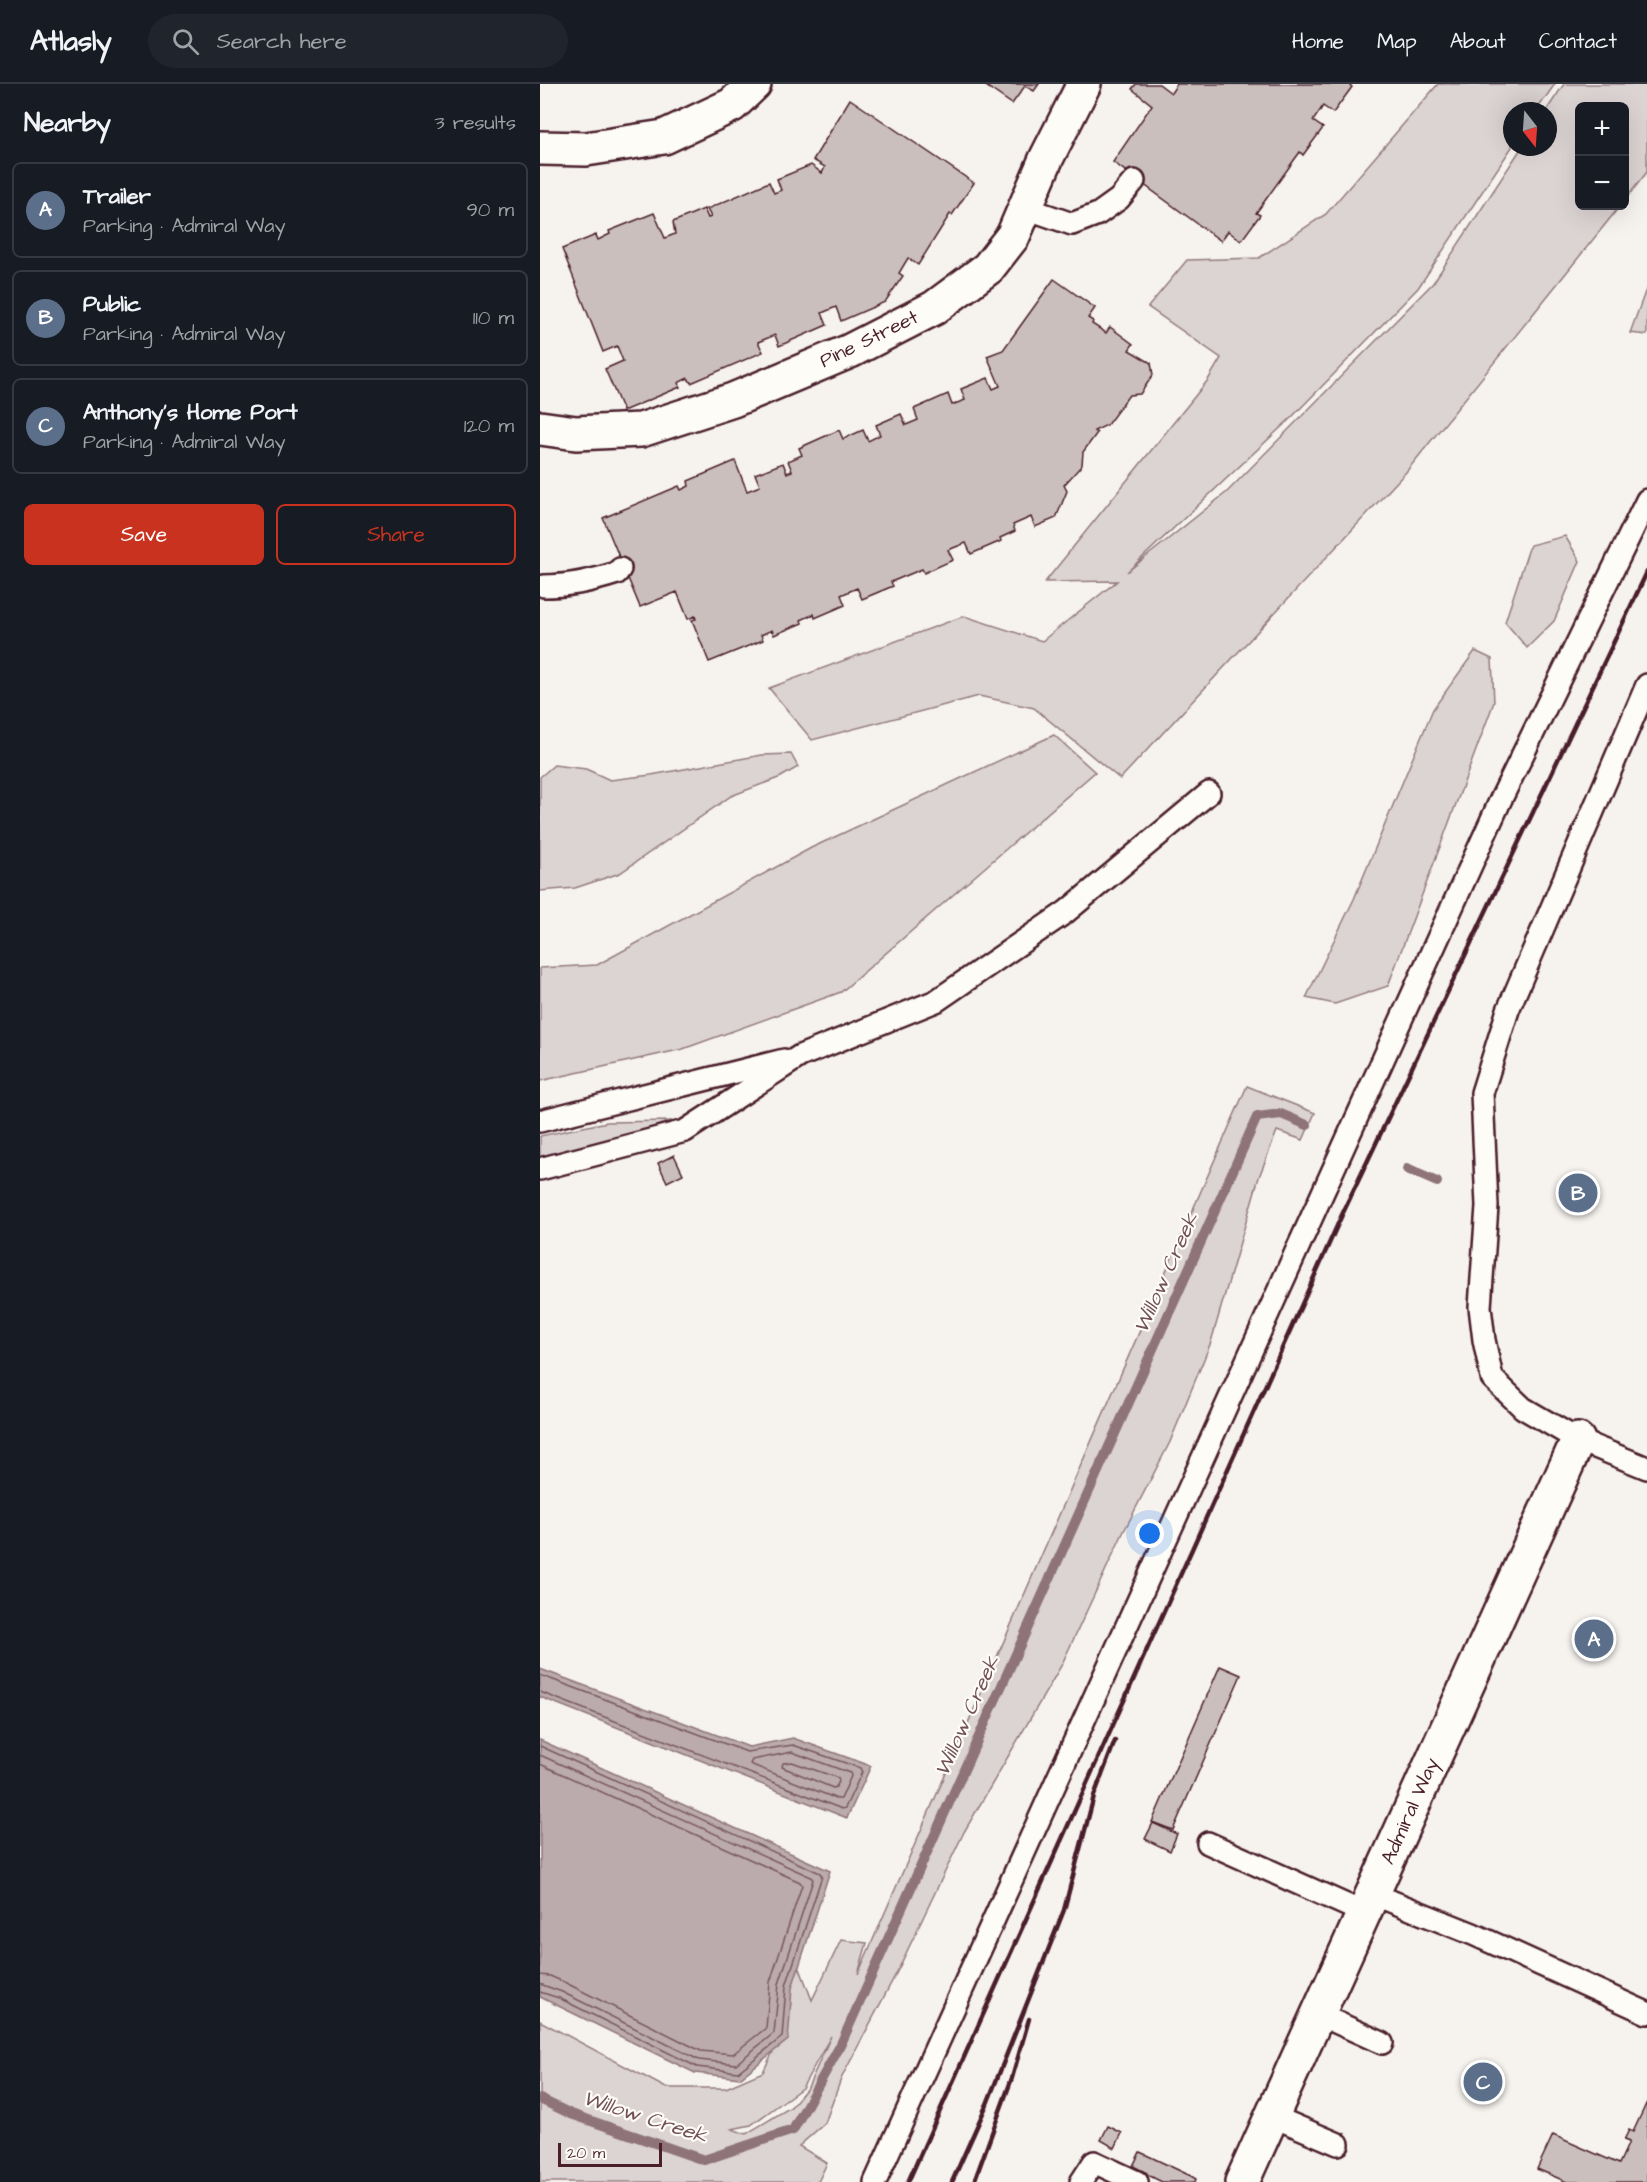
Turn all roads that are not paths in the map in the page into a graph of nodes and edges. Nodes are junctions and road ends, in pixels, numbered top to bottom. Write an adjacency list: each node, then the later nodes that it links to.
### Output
1 (754, 84): 3 (street)
2 (1084, 84): 5 (street, Pine Street)
3 (540, 148)
4 (1134, 181): 5 (lane)
5 (1026, 208): 6 (street, Pine Street)
6 (540, 428)
7 (1647, 500): 24 (lane)
8 (620, 569): 9 (lane)
9 (541, 582)
10 (1647, 685): 15 (lane)
11 (1209, 793): 12 (lane)
12 (800, 1056): 13 (lane); 14 (lane)
13 (540, 1121)
14 (540, 1169)
15 (1578, 1440): 16 (lane); 18 (street, Admiral Way)
16 (1647, 1468)
17 (1208, 1843): 18 (lane)
18 (1368, 1903): 19 (lane); 20 (street, Admiral Way)
19 (1647, 2013)
20 (1318, 2014): 21 (lane); 22 (street, Admiral Way)
21 (1382, 2043)
22 (1272, 2116): 23 (lane); 27 (street, Admiral Way)
23 (1338, 2144)
24 (875, 2182)
25 (1082, 2182): 26 (lane)
26 (1137, 2182)
27 (1242, 2182)

